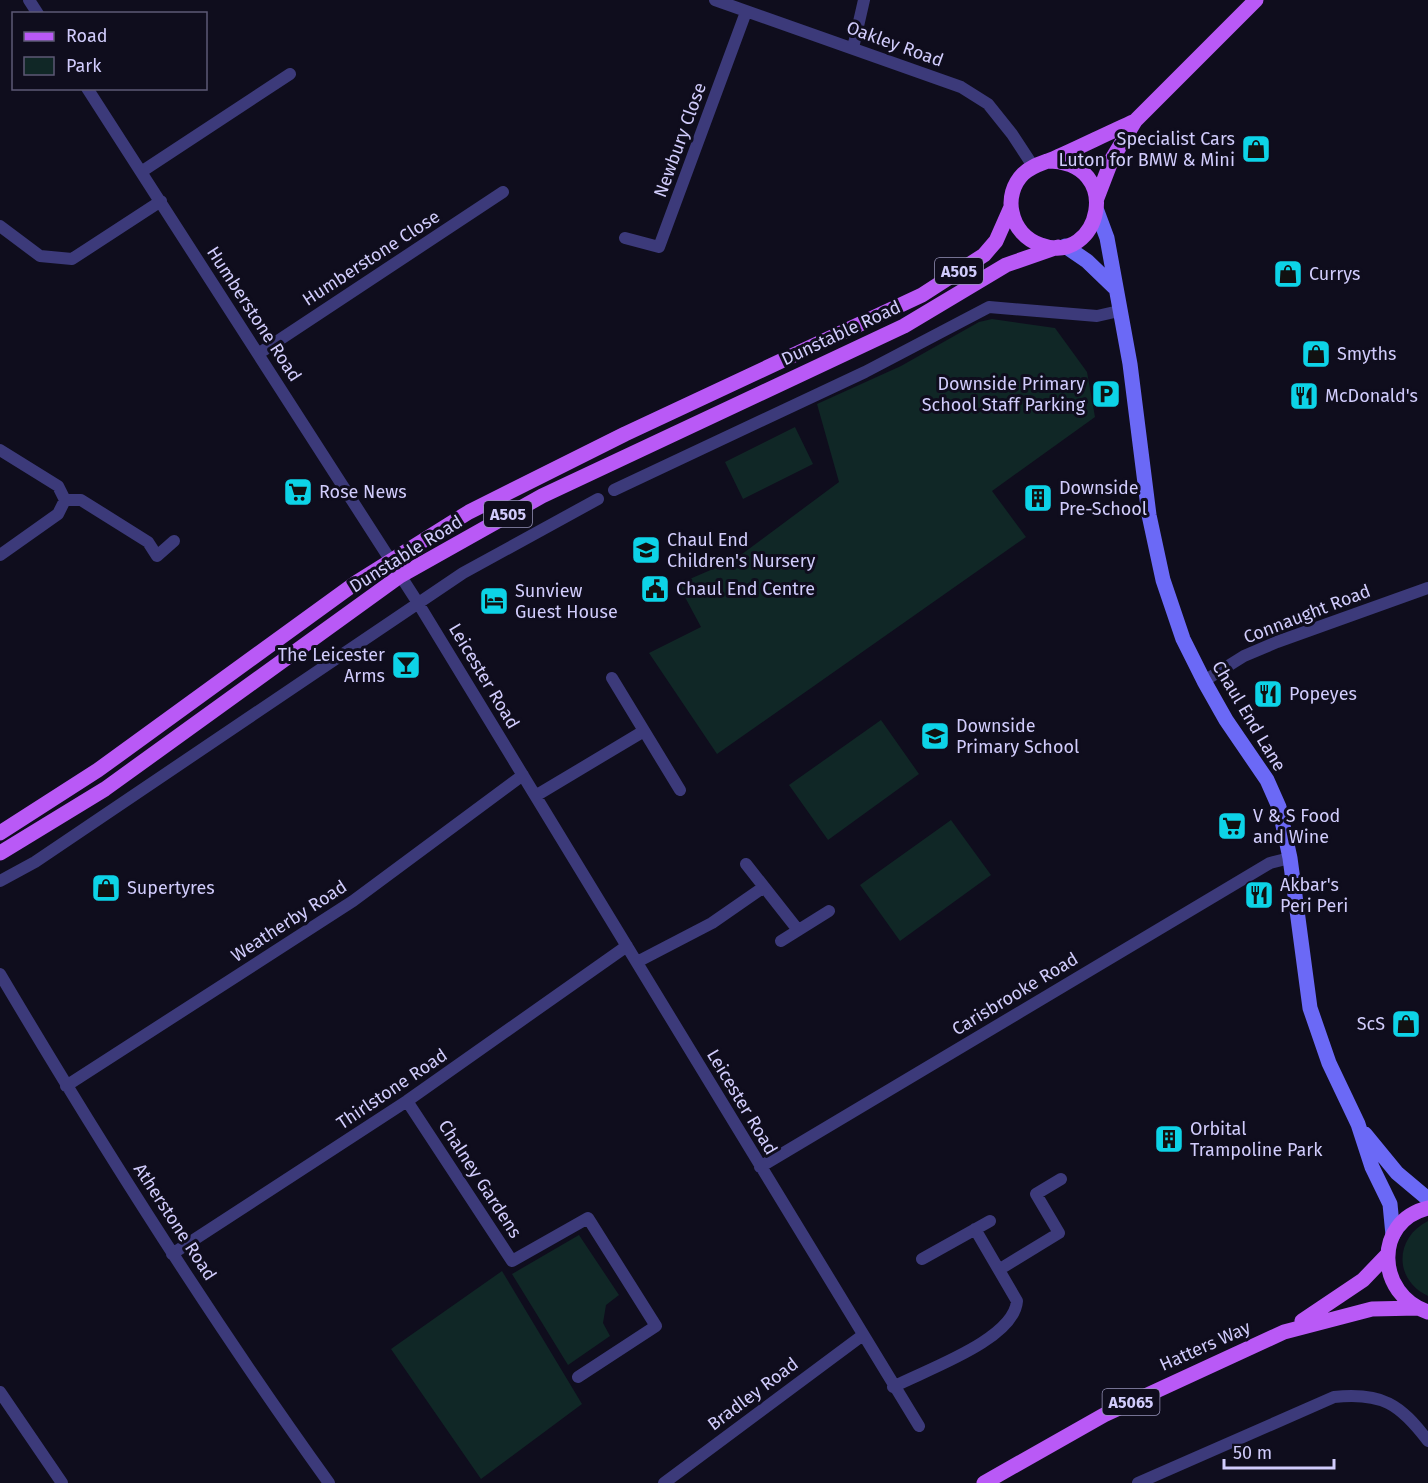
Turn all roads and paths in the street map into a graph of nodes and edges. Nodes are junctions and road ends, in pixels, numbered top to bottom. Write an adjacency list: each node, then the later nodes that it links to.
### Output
1 (715, 0): 4 (street, Oakley Road)
2 (864, 0): 5 (street)
3 (1256, 0): 8 (main road)
4 (746, 12): 5 (street, Oakley Road); 16 (street, Newbury Close)
5 (853, 48): 9 (street, Oakley Road)
6 (290, 74): 10 (street)
7 (88, 90): 10 (street, Humberstone Road)
8 (1135, 121): 9 (main road); 13 (main road)
9 (1040, 164): 13 (main road); 14 (main road)
10 (141, 172): 12 (street, Humberstone Road)
11 (503, 192): 20 (street, Humberstone Close)
12 (161, 201): 15 (street); 20 (street, Humberstone Road)
13 (1097, 204): 17 (main road); 18 (street, Chaul End Lane)
14 (1011, 207): 17 (main road); 27 (main road, Dunstable Road / A505)
15 (0, 226)
16 (625, 238)
17 (1061, 247): 18 (street); 28 (main road, Dunstable Road / A505)
18 (1114, 287): 19 (street, Chaul End Lane)
19 (1119, 311): 22 (street); 32 (street, Chaul End Lane)
20 (258, 354): 27 (street, Humberstone Road)
21 (0, 450): 24 (street)
22 (614, 489)
23 (598, 499): 30 (street)
24 (65, 500): 25 (street); 26 (street)
25 (174, 541)
26 (0, 555)
27 (391, 560): 28 (street, Humberstone Road); 37 (main road, Dunstable Road)
28 (400, 576): 30 (street, Leicester Road); 38 (main road, Dunstable Road / A505)
29 (1428, 588): 32 (street, Connaught Road)
30 (418, 603): 34 (street, Leicester Road); 41 (street)
31 (612, 678): 33 (street)
32 (1204, 681): 39 (street, Chaul End Lane)
33 (644, 731): 35 (street); 36 (street)
34 (523, 775): 36 (street, Leicester Road); 49 (street, Weatherby Road)
35 (680, 790)
36 (537, 795): 46 (street, Leicester Road)
37 (0, 833)
38 (0, 853)
39 (1290, 858): 51 (street, Chaul End Lane); 52 (street, Carisbrooke Road)
40 (746, 864): 42 (street)
41 (0, 881)
42 (764, 887): 44 (street); 47 (street)
43 (830, 911): 44 (street)
44 (798, 930): 45 (street)
45 (781, 941)
46 (627, 946): 47 (street, Leicester Road); 50 (street, Thirlstone Road)
47 (637, 963): 52 (street, Leicester Road)
48 (0, 974): 49 (street, Atherstone Road)
49 (66, 1086): 59 (street, Atherstone Road)
50 (407, 1101): 59 (street, Thirlstone Road); 66 (street, Chalney Gardens)
51 (1376, 1159): 54 (street, Chaul End Lane); 58 (street, Chaul End Lane)
52 (760, 1167): 65 (street, Leicester Road)
53 (1061, 1179): 62 (street)
54 (1428, 1199)
55 (1428, 1208): 58 (main road)
56 (990, 1221): 57 (street)
57 (975, 1229): 61 (street); 62 (street)
58 (1393, 1235): 60 (main road)
59 (172, 1254): 72 (street, Atherstone Road)
60 (1388, 1254): 63 (main road); 64 (main road, Hatters Way / A5065)
61 (922, 1259)
62 (1000, 1269): 67 (street)
63 (1423, 1310): 64 (main road, Hatters Way / A5065)
64 (1284, 1332): 74 (main road, Hatters Way / A5065)
65 (863, 1335): 67 (street, Leicester Road); 73 (street, Bradley Road)
66 (578, 1377)
67 (893, 1387): 69 (street, Leicester Road)
68 (0, 1392): 71 (street)
69 (919, 1426)
70 (1428, 1442): 75 (street)
71 (62, 1483)
72 (329, 1483)
73 (664, 1483)
74 (984, 1483)
75 (1138, 1483)

